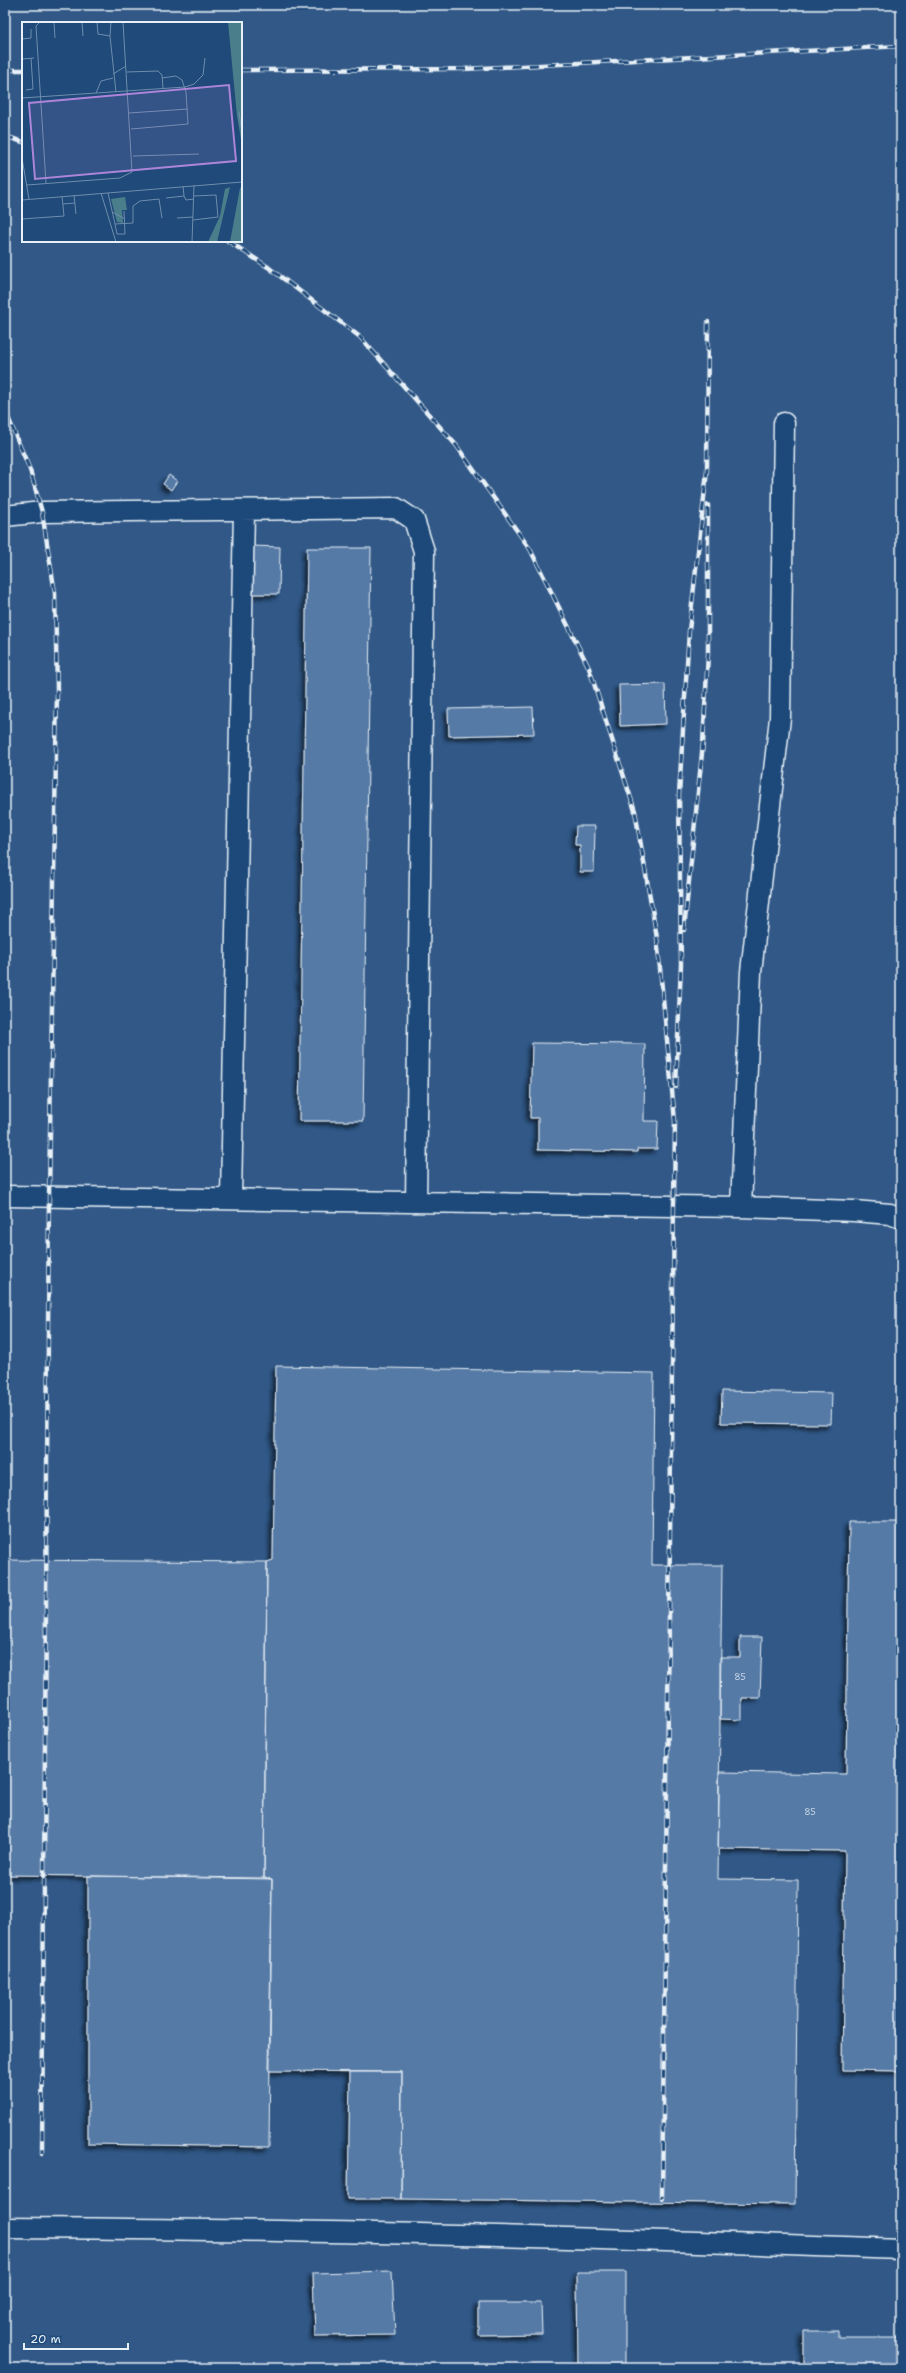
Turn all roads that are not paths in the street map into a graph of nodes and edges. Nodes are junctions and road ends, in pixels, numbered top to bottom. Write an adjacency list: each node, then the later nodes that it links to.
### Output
1 (784, 422): 7 (lane)
2 (244, 510): 3 (lane); 5 (lane); 6 (lane)
3 (5, 516)
4 (5, 1196): 5 (lane)
5 (231, 1200): 6 (lane)
6 (416, 1202): 7 (lane)
7 (741, 1207): 8 (lane)
8 (901, 1218)
9 (5, 2228): 10 (lane)
10 (901, 2249)

